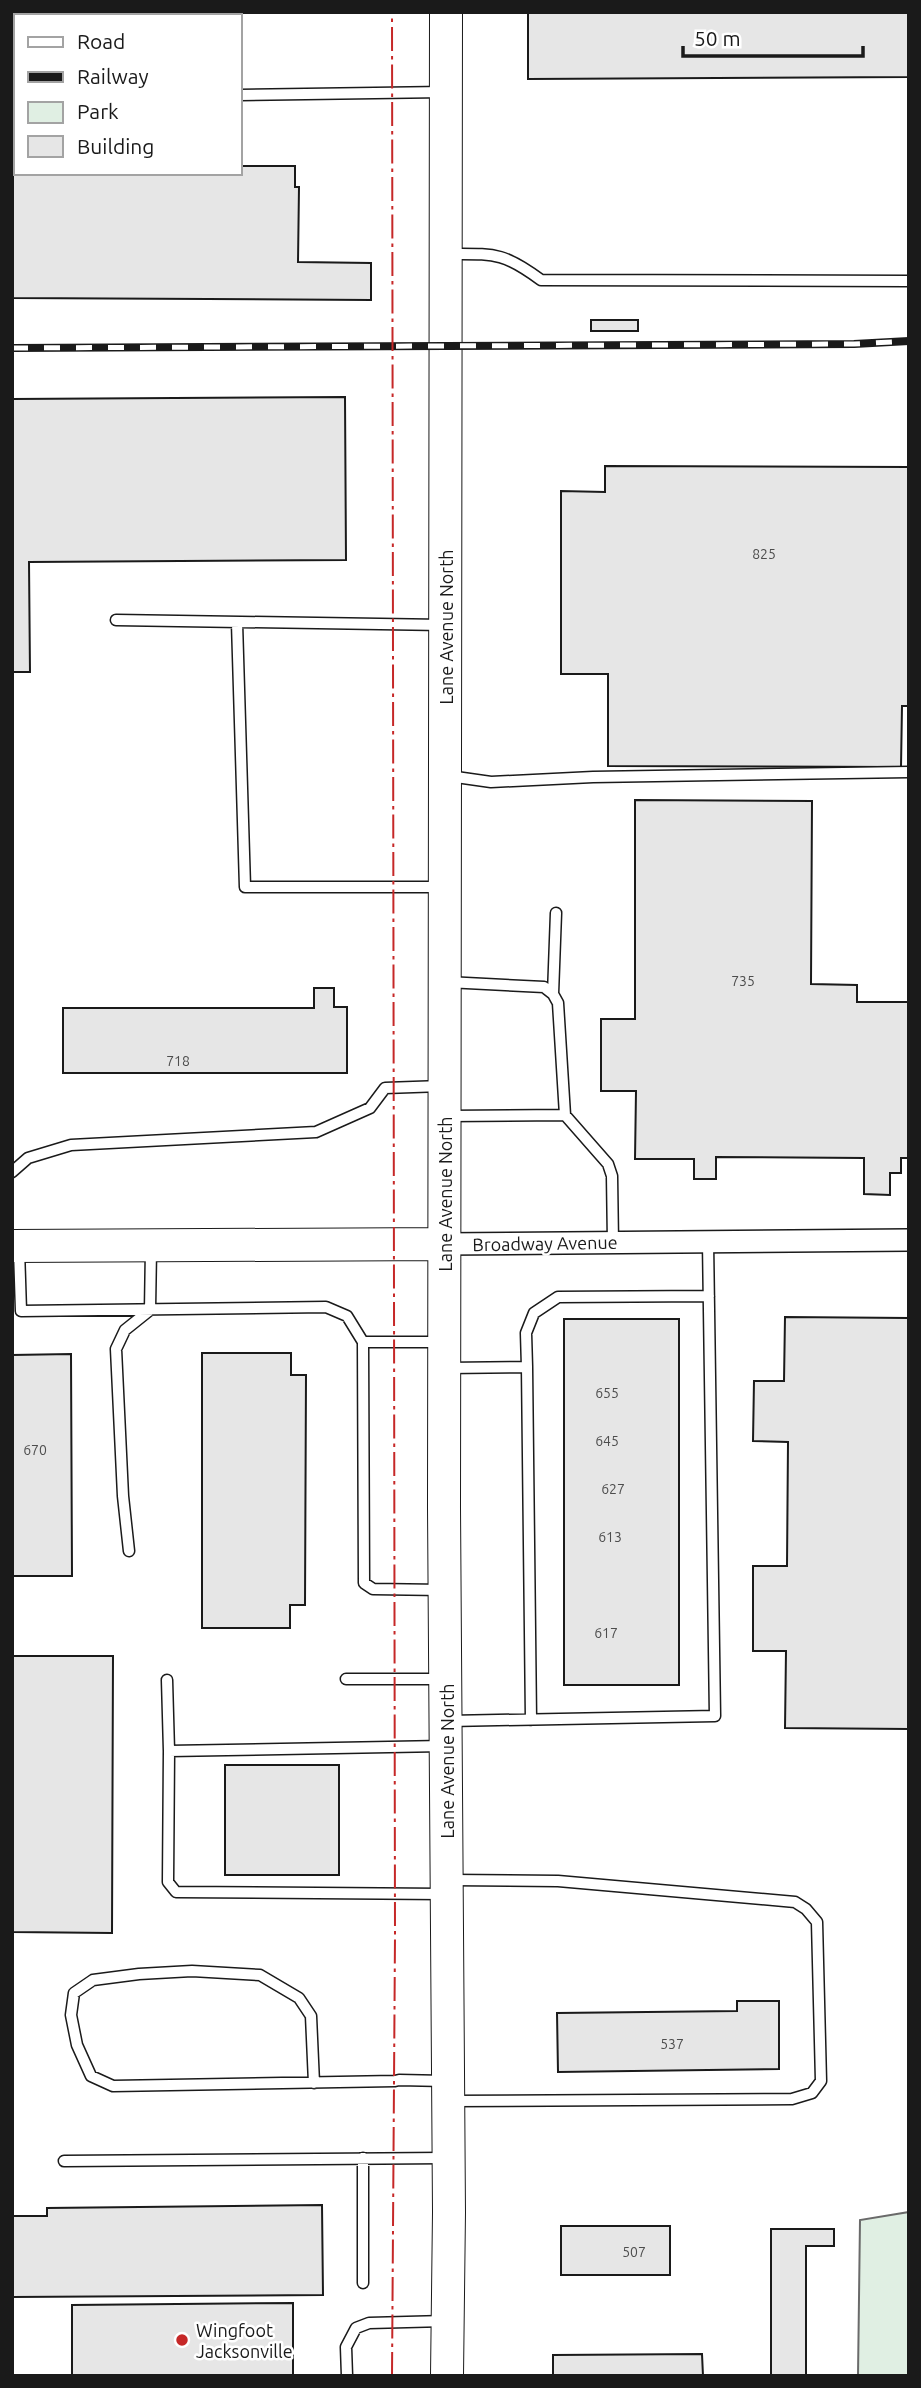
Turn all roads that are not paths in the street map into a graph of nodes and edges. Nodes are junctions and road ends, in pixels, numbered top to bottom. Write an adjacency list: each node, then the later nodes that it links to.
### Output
1 (446, 12): 2 (main road, Lane Avenue North)
2 (447, 92): 3 (lane); 4 (main road, Lane Avenue North)
3 (242, 95)
4 (447, 254): 5 (lane); 8 (main road, Lane Avenue North)
5 (909, 281)
6 (116, 620): 7 (lane)
7 (237, 623): 8 (lane); 11 (lane)
8 (446, 625): 10 (main road, Lane Avenue North)
9 (909, 772): 10 (lane)
10 (446, 776): 11 (main road, Lane Avenue North)
11 (446, 887): 13 (main road, Lane Avenue North)
12 (556, 913): 14 (lane)
13 (445, 982): 14 (lane); 15 (main road, Lane Avenue North)
14 (553, 993): 16 (lane)
15 (445, 1101): 16 (lane); 17 (lane); 21 (main road, Lane Avenue North)
16 (565, 1115): 20 (lane)
17 (12, 1172)
18 (909, 1240): 19 (street, Broadway Avenue)
19 (708, 1242): 20 (street, Broadway Avenue); 24 (lane)
20 (613, 1243): 21 (street, Broadway Avenue)
21 (444, 1244): 23 (main road, Broadway Avenue); 27 (main road, Lane Avenue North)
22 (16, 1246): 23 (main road, Broadway Avenue); 25 (lane)
23 (151, 1246): 25 (lane)
24 (709, 1296): 28 (lane); 34 (lane)
25 (150, 1310): 26 (lane); 29 (lane)
26 (363, 1342): 27 (lane); 30 (lane)
27 (444, 1355): 28 (lane); 30 (main road, Lane Avenue North)
28 (527, 1367): 34 (lane)
29 (129, 1551)
30 (446, 1590): 32 (main road, Lane Avenue North)
31 (346, 1679): 32 (lane)
32 (446, 1679): 35 (main road, Lane Avenue North)
33 (167, 1680): 36 (lane)
34 (531, 1720): 35 (lane)
35 (446, 1734): 36 (lane); 37 (main road, Lane Avenue North)
36 (169, 1751): 37 (lane)
37 (447, 1887): 39 (main road, Lane Avenue North); 39 (lane)
38 (314, 2082): 38 (lane); 39 (lane)
39 (448, 2091): 41 (main road, Lane Avenue North)
40 (363, 2158): 41 (lane); 42 (lane); 43 (lane)
41 (448, 2158): 44 (main road, Lane Avenue North)
42 (64, 2161)
43 (363, 2283)
44 (447, 2321): 45 (lane); 46 (main road, Lane Avenue North)
45 (347, 2376)
46 (447, 2376)

